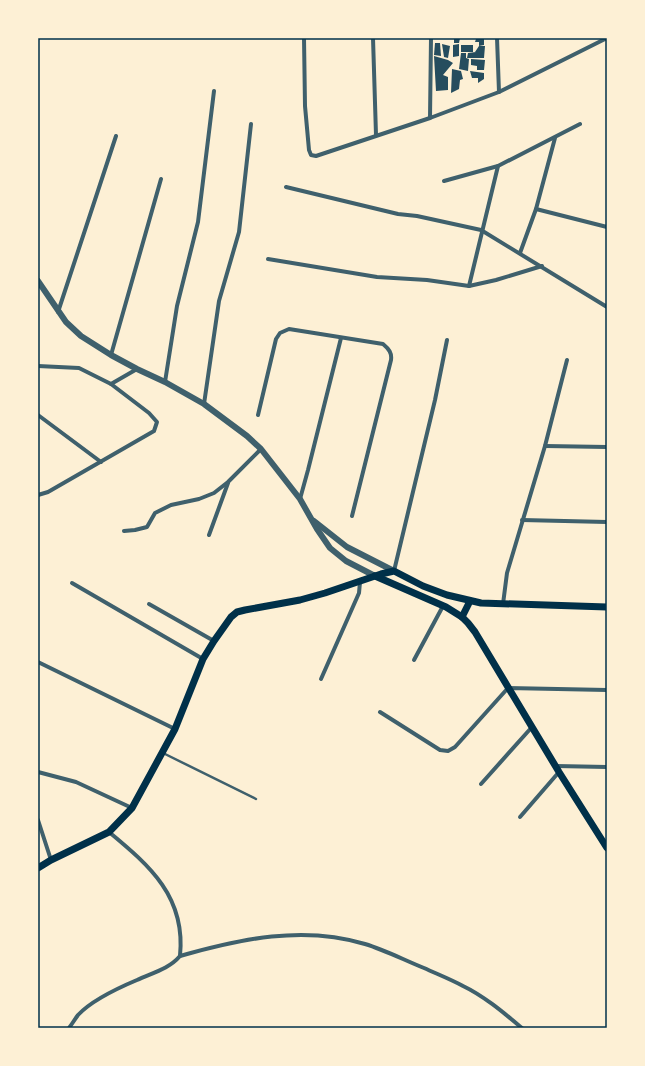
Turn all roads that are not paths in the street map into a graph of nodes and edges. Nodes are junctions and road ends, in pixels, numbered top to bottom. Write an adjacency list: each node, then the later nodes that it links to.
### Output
1 (304, 38): 11 (street)
2 (373, 38): 11 (street)
3 (432, 38): 8 (street)
4 (497, 38): 7 (street)
5 (607, 38): 7 (street)
6 (214, 91): 34 (street)
7 (499, 92): 8 (street)
8 (430, 118): 11 (street)
9 (251, 124): 36 (street)
10 (580, 124): 13 (street)
11 (376, 135)
12 (116, 136): 27 (street)
13 (555, 138): 14 (street); 18 (street)
14 (498, 166): 16 (street); 20 (street)
15 (161, 179): 30 (street)
16 (444, 181)
17 (286, 187): 20 (street)
18 (536, 209): 19 (street); 21 (street)
19 (607, 227)
20 (481, 230): 21 (street); 25 (street)
21 (520, 253): 23 (street)
22 (268, 259): 25 (street)
23 (542, 266): 25 (street); 26 (street)
24 (38, 282): 27 (street)
25 (469, 286)
26 (607, 307)
27 (58, 312): 30 (street)
28 (341, 338): 38 (street); 45 (street); 46 (street)
29 (447, 340): 52 (street)
30 (111, 355): 33 (street)
31 (567, 360): 39 (street)
32 (38, 366): 35 (street)
33 (137, 369): 34 (street); 35 (street)
34 (165, 382): 36 (street)
35 (110, 384): 42 (street)
36 (204, 404): 41 (street)
37 (38, 414): 42 (street)
38 (258, 415)
39 (545, 446): 40 (street); 48 (street)
40 (607, 447)
41 (261, 449): 43 (street); 45 (street)
42 (101, 462): 44 (street)
43 (228, 482): 50 (street); 51 (street)
44 (38, 495)
45 (300, 499): 47 (street)
46 (352, 516)
47 (312, 519): 52 (street); 53 (street)
48 (522, 520): 49 (street); 58 (street)
49 (607, 522)
50 (124, 532)
51 (209, 535)
52 (394, 571): 53 (main road); 56 (main road)
53 (375, 576): 54 (main road); 59 (main road)
54 (360, 582): 62 (main road); 66 (street)
55 (72, 583): 63 (street)
56 (470, 601): 58 (main road); 61 (main road)
57 (149, 604): 62 (street)
58 (503, 604): 60 (main road)
59 (443, 606): 61 (main road); 64 (street)
60 (607, 607)
61 (462, 617): 67 (main road)
62 (214, 641): 63 (main road)
63 (204, 659): 71 (main road)
64 (414, 660)
65 (38, 662): 71 (street)
66 (321, 680)
67 (508, 688): 68 (street); 69 (street); 70 (main road)
68 (607, 690)
69 (380, 712)
70 (532, 727): 74 (main road); 76 (street)
71 (175, 729): 72 (main road)
72 (162, 752): 77 (lane); 78 (main road)
73 (607, 767): 74 (street)
74 (557, 769): 79 (street); 82 (main road)
75 (38, 772): 78 (street)
76 (481, 784)
77 (256, 799)
78 (132, 808): 81 (main road)
79 (520, 817)
80 (38, 820): 83 (street)
81 (109, 832): 83 (main road); 85 (street)
82 (606, 846)
83 (51, 860): 84 (main road)
84 (38, 868)
85 (180, 956): 86 (street); 87 (street)
86 (69, 1028)
87 (522, 1028)

